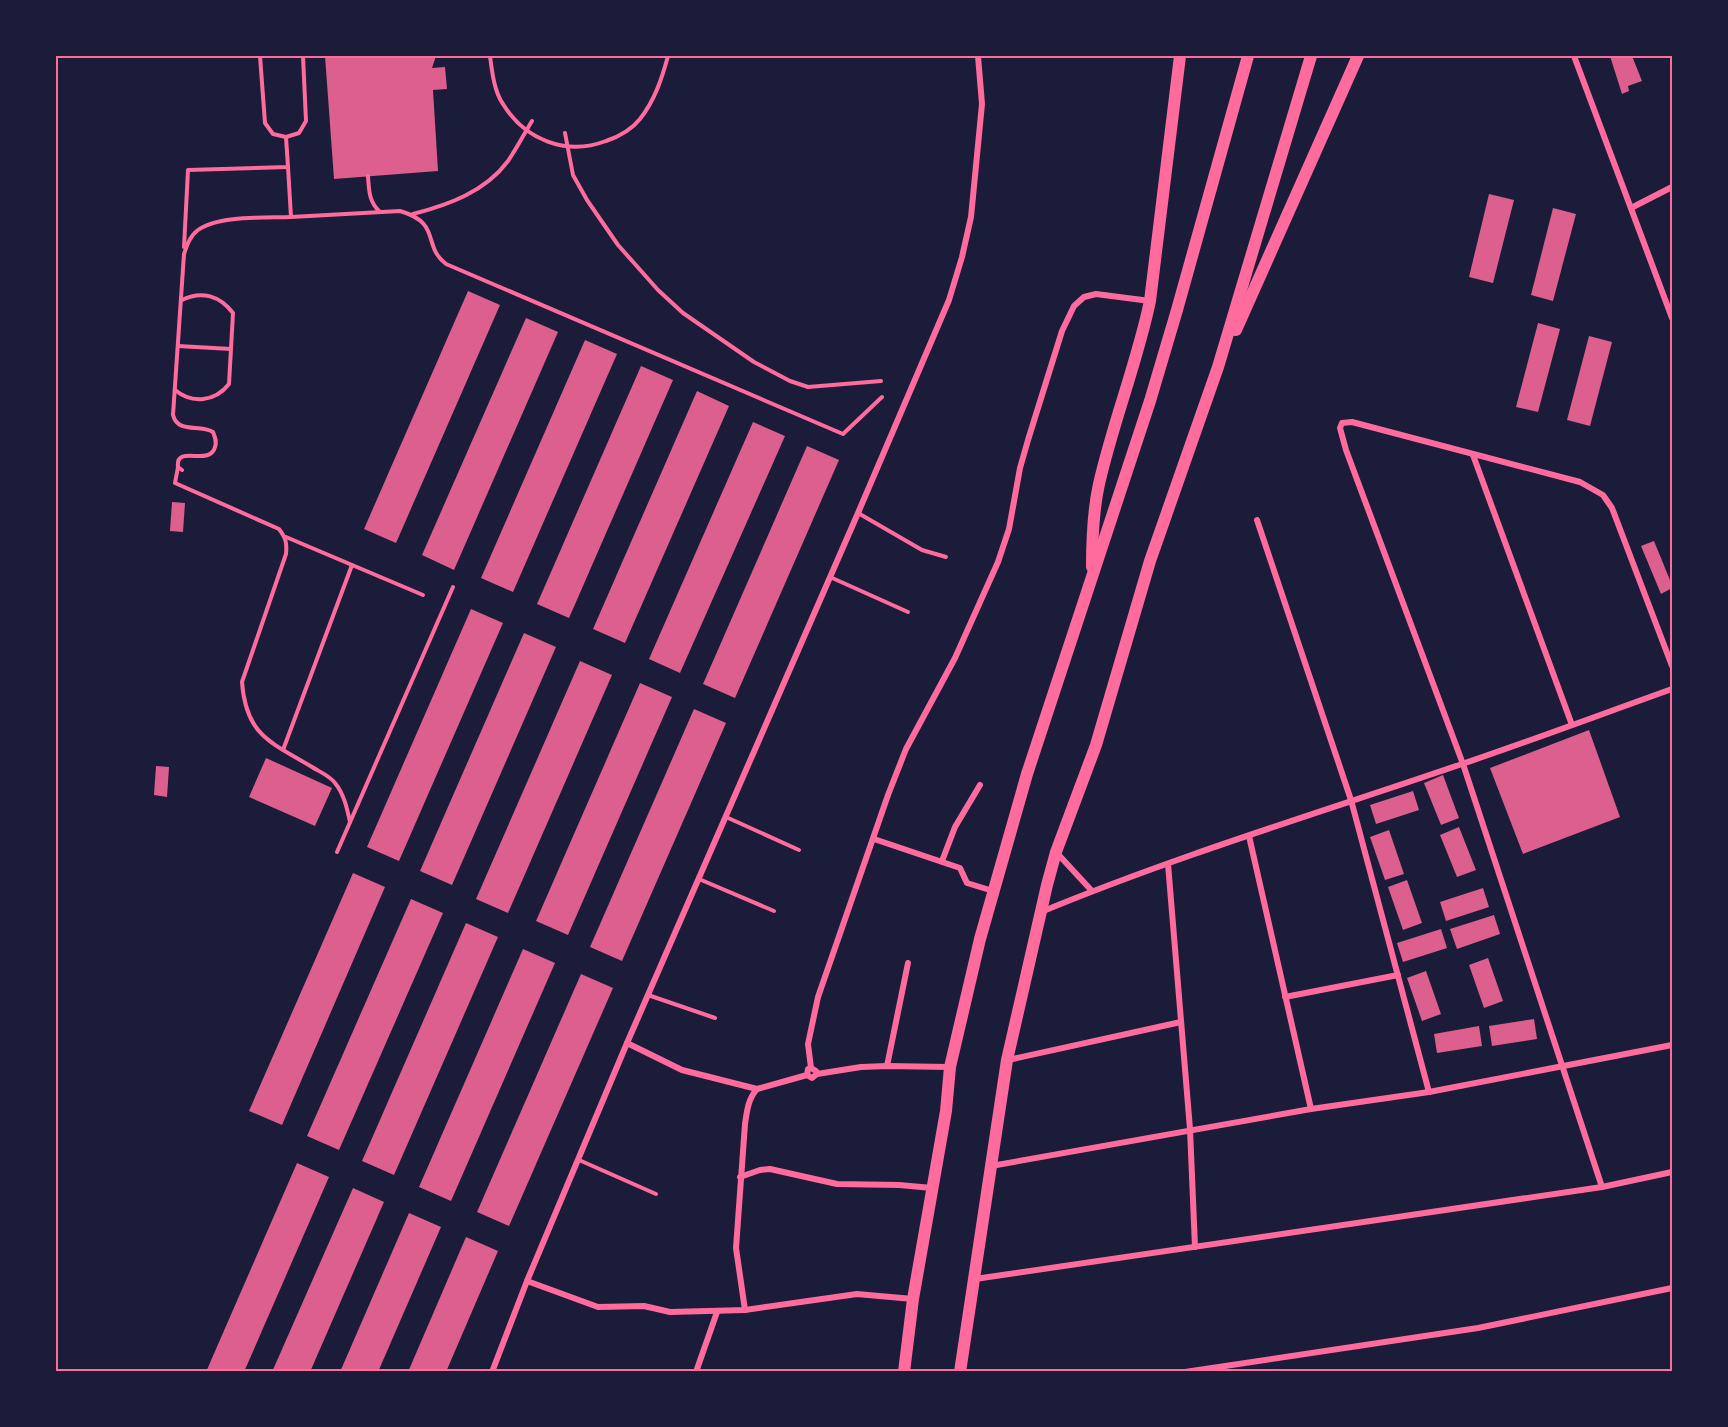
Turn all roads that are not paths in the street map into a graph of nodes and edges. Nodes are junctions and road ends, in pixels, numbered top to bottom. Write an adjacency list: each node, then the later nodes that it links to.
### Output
1 (260, 56): 13 (lane)
2 (303, 56): 13 (lane)
3 (490, 56): 14 (lane)
4 (668, 56): 14 (lane)
5 (978, 56): 33 (street)
6 (1180, 56): 24 (main road)
7 (1248, 56): 39 (main road)
8 (1311, 56): 28 (main road)
9 (1358, 56): 28 (main road)
10 (1574, 56): 18 (street)
11 (532, 121): 20 (lane)
12 (565, 133): 14 (lane)
13 (286, 137): 15 (lane)
14 (568, 148): 29 (lane)
15 (288, 167): 21 (lane); 22 (lane)
16 (368, 177): 19 (lane)
17 (1672, 188): 18 (street)
18 (1631, 208): 25 (street)
19 (381, 212): 20 (lane); 21 (lane)
20 (412, 214): 31 (lane)
21 (291, 217): 22 (lane)
22 (184, 254): 23 (lane)
23 (182, 300): 26 (lane); 27 (lane)
24 (1150, 301): 39 (main road); 53 (street)
25 (1672, 318)
26 (178, 346): 27 (lane); 30 (lane)
27 (231, 349): 30 (lane)
28 (1218, 367): 56 (main road)
29 (881, 381)
30 (175, 390): 35 (lane)
31 (882, 397)
32 (1473, 455): 43 (street); 45 (street); 47 (street)
33 (858, 513): 36 (lane); 38 (street)
34 (1257, 520): 49 (street)
35 (285, 537): 37 (lane); 46 (lane)
36 (946, 557)
37 (352, 566): 41 (lane); 46 (lane)
38 (830, 577): 42 (lane); 50 (street)
39 (1091, 581): 60 (main road)
40 (453, 587): 51 (lane)
41 (423, 595)
42 (908, 612)
43 (1672, 666)
44 (1672, 688): 45 (street)
45 (1572, 725): 47 (street)
46 (283, 750): 51 (lane)
47 (1463, 764): 49 (street); 75 (street)
48 (980, 785): 57 (street)
49 (1351, 800): 52 (street); 65 (street)
50 (726, 817): 54 (lane); 59 (street)
51 (350, 822): 55 (lane)
52 (1248, 836): 58 (street); 67 (street)
53 (874, 839): 57 (street); 76 (street)
54 (799, 850)
55 (337, 852)
56 (1056, 852): 61 (street); 63 (main road)
57 (942, 861): 60 (street)
58 (1168, 864): 61 (street); 69 (street)
59 (699, 879): 62 (lane); 66 (street)
60 (993, 891): 74 (main road)
61 (1092, 891): 63 (street)
62 (774, 911)
63 (1041, 912): 72 (main road)
64 (908, 963): 73 (street)
65 (1398, 975): 67 (street); 80 (street)
66 (648, 995): 68 (lane); 70 (street)
67 (1286, 997): 81 (street)
68 (715, 1018)
69 (1181, 1022): 72 (street); 82 (street)
70 (627, 1043): 79 (street); 83 (street)
71 (1672, 1045): 75 (street)
72 (1007, 1060): 84 (main road)
73 (887, 1065): 74 (street); 77 (street)
74 (950, 1067): 88 (main road)
75 (1562, 1067): 80 (street); 87 (street)
76 (811, 1068): 77 (street); 78 (street)
77 (817, 1074): 78 (street)
78 (807, 1076): 79 (street)
79 (757, 1089): 86 (street)
80 (1429, 1092): 81 (street)
81 (1311, 1109): 82 (street)
82 (1190, 1130): 84 (street); 90 (street)
83 (578, 1160): 89 (lane); 92 (street)
84 (990, 1166): 91 (main road)
85 (1672, 1172): 87 (street)
86 (740, 1177): 88 (street); 95 (street)
87 (1602, 1187): 90 (street)
88 (932, 1188): 94 (main road)
89 (656, 1194)
90 (1195, 1247): 91 (street)
91 (974, 1279): 100 (main road)
92 (527, 1281): 96 (street); 97 (street)
93 (1672, 1288): 101 (street)
94 (913, 1299): 95 (street); 99 (main road)
95 (745, 1310): 96 (street)
96 (717, 1311): 98 (street)
97 (492, 1371)
98 (696, 1371)
99 (904, 1371)
100 (960, 1371)
101 (1185, 1371)

